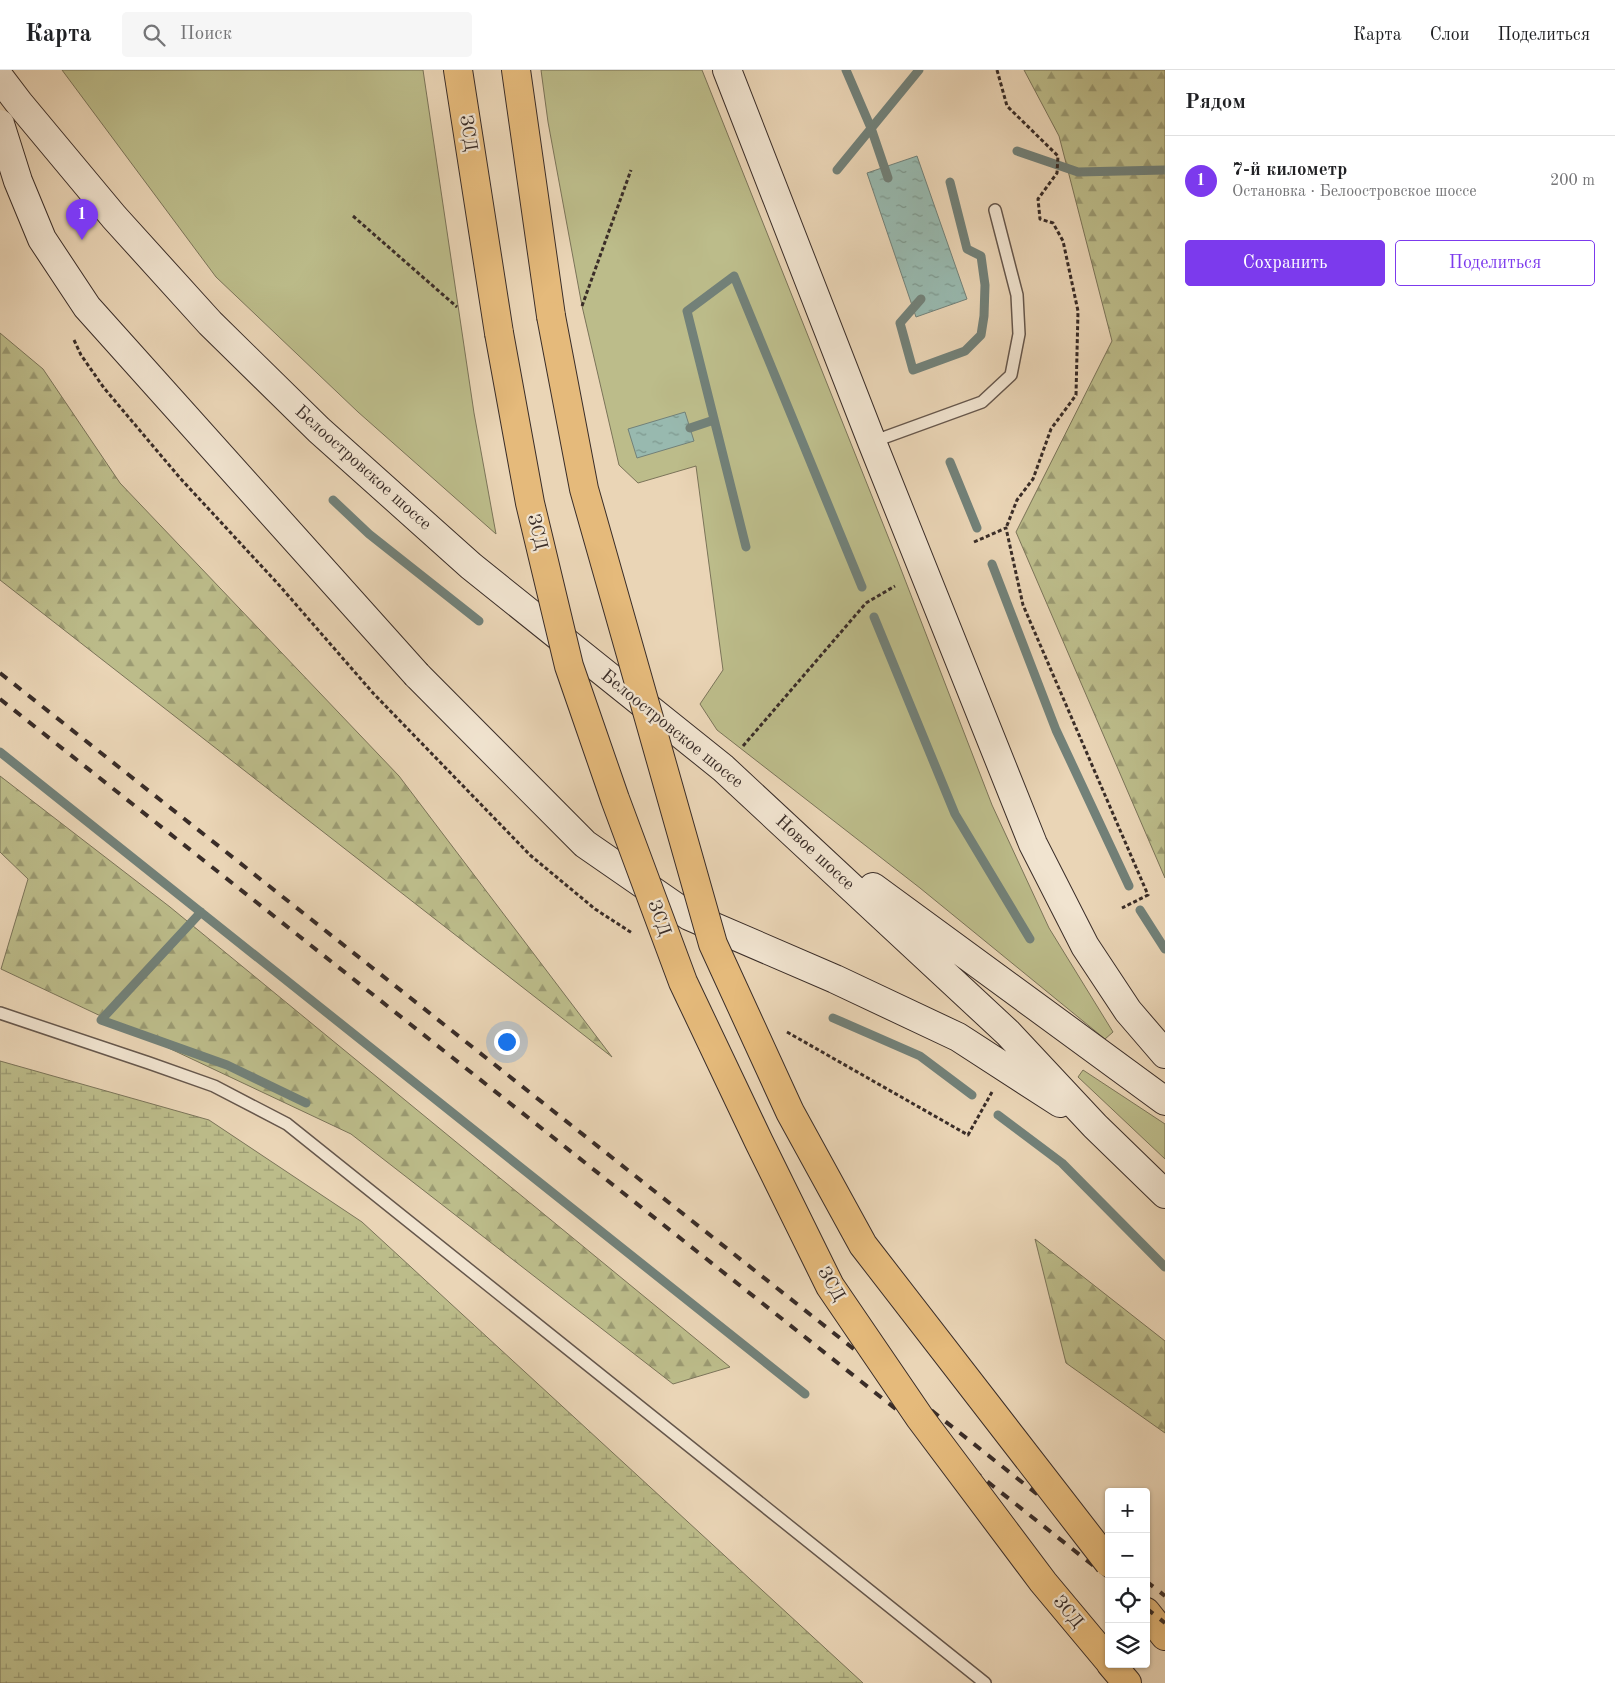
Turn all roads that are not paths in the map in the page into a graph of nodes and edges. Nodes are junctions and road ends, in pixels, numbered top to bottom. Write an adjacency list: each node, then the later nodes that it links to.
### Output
1 (458, 70): 17 (highway, ЗСД, bridge)
2 (516, 70): 14 (highway, bridge)
3 (727, 70): 7 (main road)
4 (0, 78): 8 (main road, Белоостровское шоссе)
5 (0, 124): 12 (main road, bridge)
6 (995, 210): 7 (lane)
7 (872, 442): 10 (main road)
8 (771, 812): 11 (main road, Новое шоссе); 12 (main road, Новое шоссе)
9 (0, 1014): 19 (lane)
10 (1165, 1054)
11 (1165, 1101)
12 (1095, 1126): 13 (main road, Новое шоссе)
13 (1165, 1194)
14 (1105, 1558)
15 (1150, 1617): 16 (highway)
16 (1165, 1636)
17 (1105, 1656)
18 (1114, 1668): 20 (highway)
19 (985, 1683)
20 (1127, 1683)

